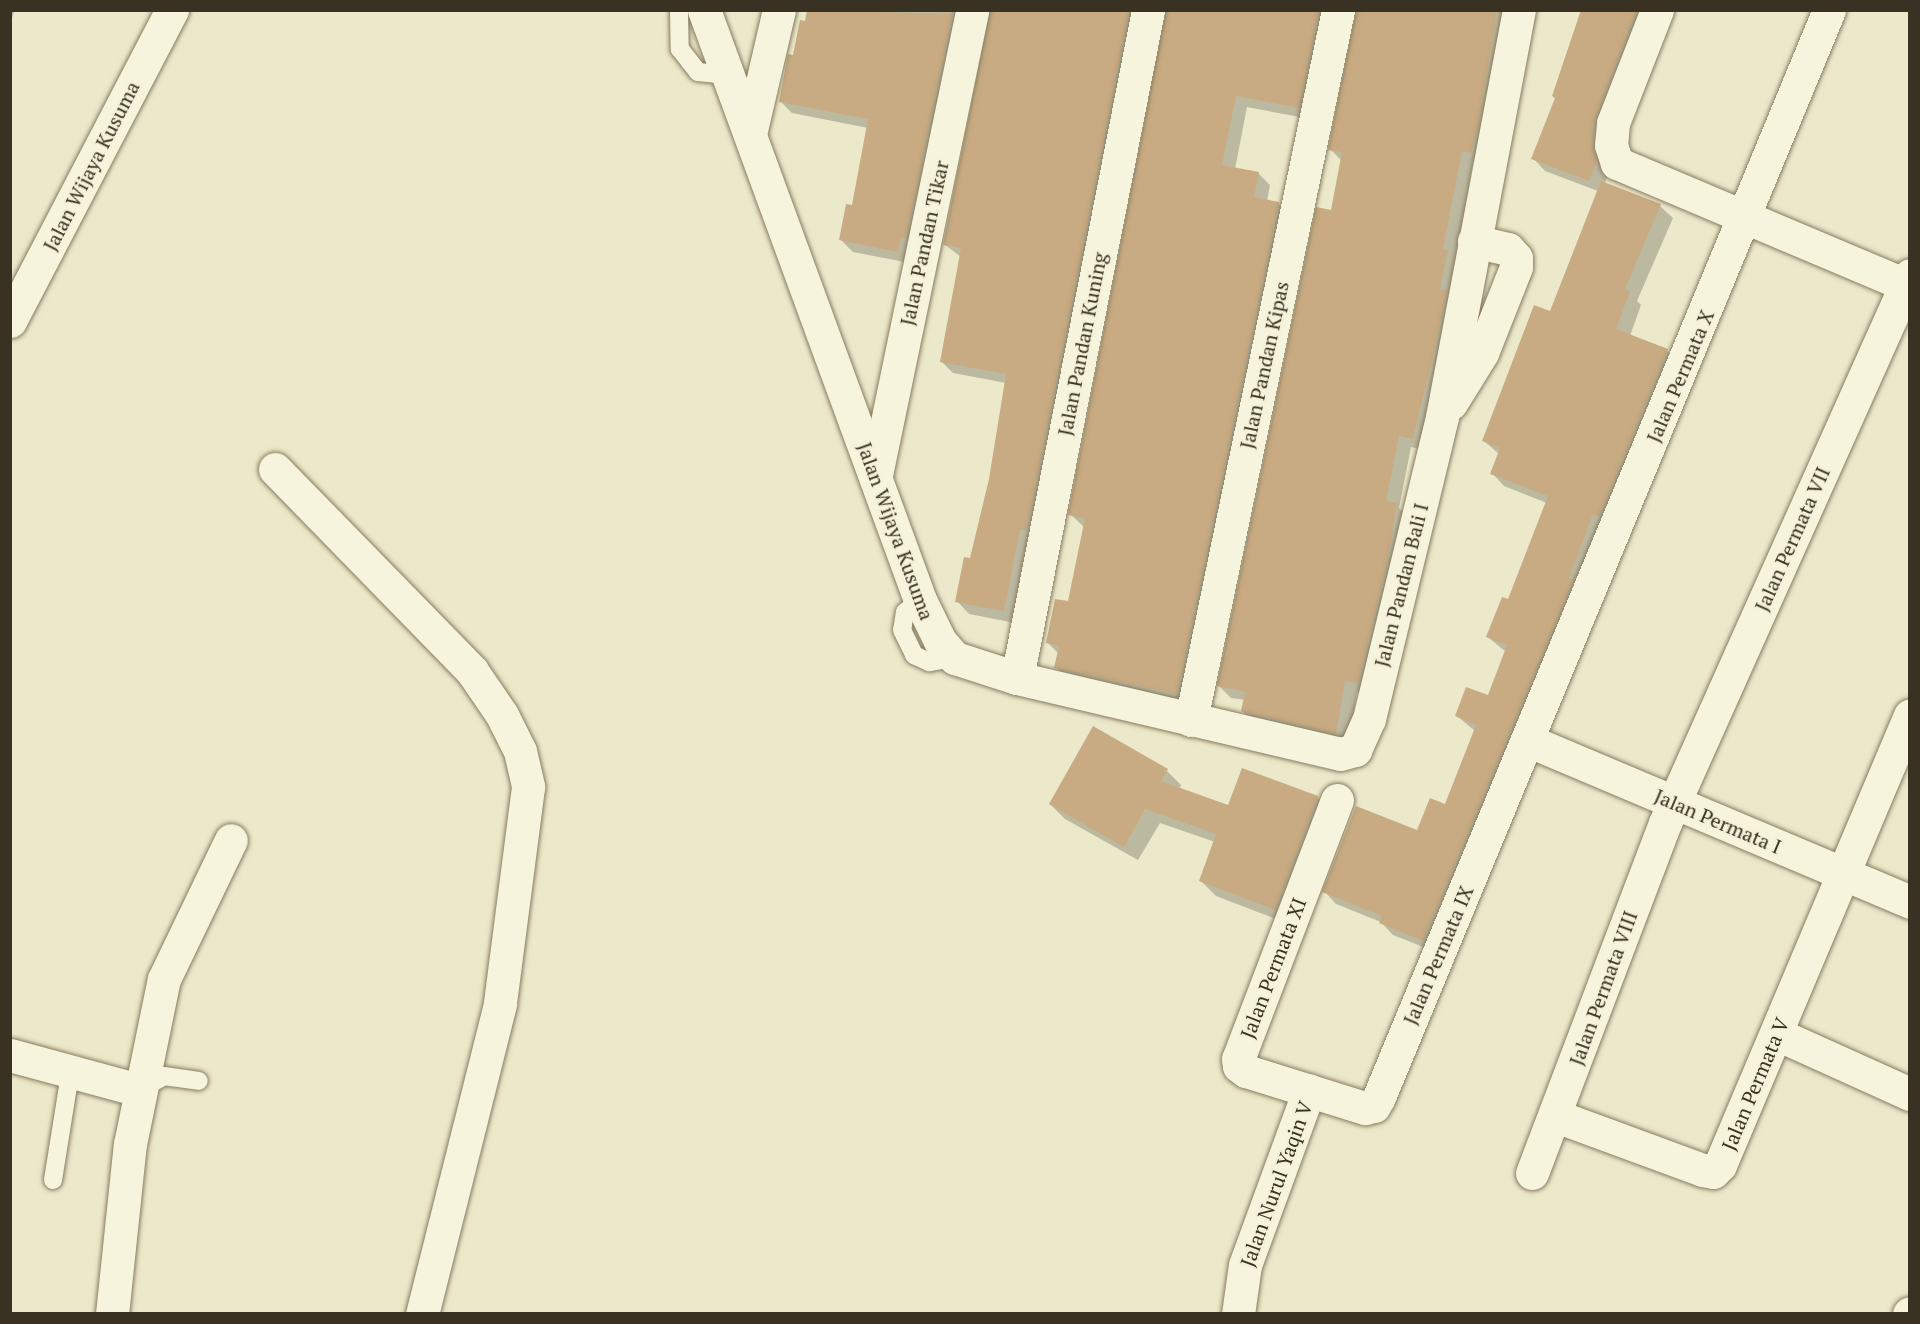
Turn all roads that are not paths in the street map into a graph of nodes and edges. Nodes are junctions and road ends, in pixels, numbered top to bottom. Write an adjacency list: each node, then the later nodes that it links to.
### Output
1 (172, 10): 16 (street, Jalan Wijaya Kusuma)
2 (679, 10): 11 (lane)
3 (704, 10): 11 (street, Jalan Wijaya Kusuma)
4 (779, 10): 12 (street)
5 (972, 10): 19 (street, Jalan Pandan Tikar)
6 (1148, 10): 20 (street, Jalan Pandan Kuning)
7 (1338, 10): 22 (street, Jalan Pandan Kipas)
8 (1519, 10): 14 (street, Jalan Pandan Bali I)
9 (1657, 10): 13 (street)
10 (1829, 10): 13 (street, Jalan Permata X)
11 (728, 75): 12 (street, Jalan Wijaya Kusuma)
12 (751, 130): 19 (street, Jalan Wijaya Kusuma)
13 (1746, 219): 15 (street); 23 (street, Jalan Permata X)
14 (1474, 241): 17 (street, Jalan Pandan Bali I); 17 (street, Jalan Pandan Bali I)
15 (1908, 283): 26 (street, Jalan Permata VII)
16 (10, 321)
17 (1442, 417): 24 (street, Jalan Pandan Bali I)
18 (275, 469): 41 (street)
19 (876, 475): 20 (street, Jalan Wijaya Kusuma)
20 (1017, 678): 22 (street, Jalan Wijaya Kusuma)
21 (1910, 715): 28 (street, Jalan Permata V)
22 (1191, 720): 24 (street, Jalan Wijaya Kusuma)
23 (1527, 740): 26 (street, Jalan Permata I); 35 (street, Jalan Permata IX)
24 (1355, 750)
25 (1337, 800): 35 (street, Jalan Permata XI)
26 (1674, 802): 28 (street, Jalan Permata I); 37 (street, Jalan Permata VIII)
27 (231, 840): 34 (street)
28 (1842, 873): 29 (street, Jalan Permata I); 30 (street, Jalan Permata V)
29 (1910, 902)
30 (1777, 1034): 36 (street); 37 (street, Jalan Permata V)
31 (11, 1056): 32 (street)
32 (70, 1074): 34 (street); 39 (lane)
33 (199, 1082): 34 (lane)
34 (139, 1090): 40 (street)
35 (1310, 1090): 42 (street, Jalan Nurul Yaqin V)
36 (1910, 1094)
37 (1556, 1116): 38 (street, Jalan Permata VIII)
38 (1532, 1173)
39 (53, 1180)
40 (112, 1314)
41 (422, 1314)
42 (1238, 1314)

